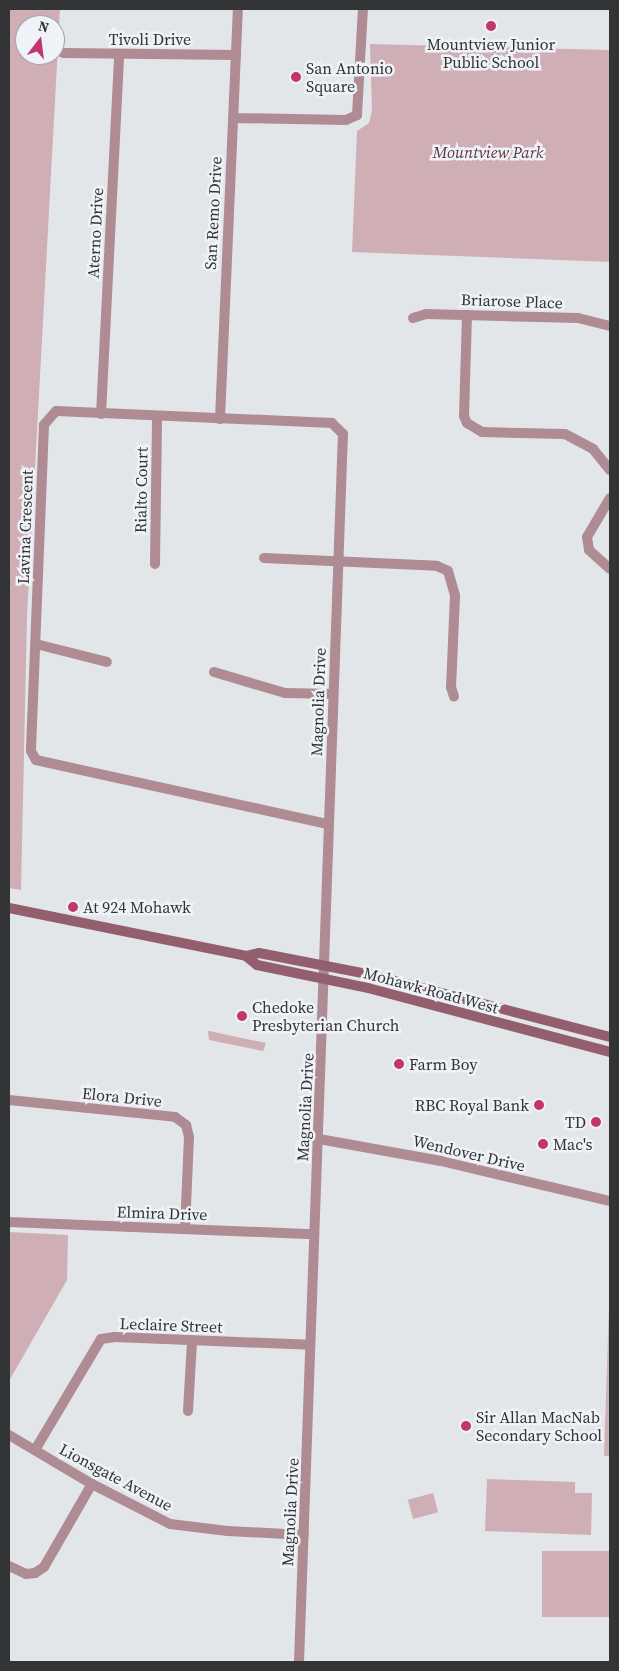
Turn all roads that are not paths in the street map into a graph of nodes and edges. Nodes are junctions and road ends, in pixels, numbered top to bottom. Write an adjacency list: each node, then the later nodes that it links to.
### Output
1 (238, 9): 5 (street, San Remo Drive)
2 (363, 9): 6 (street)
3 (65, 52): 4 (street, Tivoli Drive)
4 (119, 54): 5 (street, Tivoli Drive); 10 (street, Aterno Drive)
5 (236, 55): 6 (street, San Remo Drive)
6 (233, 118): 12 (street, San Remo Drive)
7 (467, 315): 8 (street, Briarose Place); 9 (street, Briarose Place); 14 (street)
8 (413, 318)
9 (610, 326)
10 (101, 414): 11 (street, Lavina Crescent); 20 (street, Lavina Crescent)
11 (157, 416): 12 (street, Lavina Crescent); 18 (street, Rialto Court)
12 (220, 419): 13 (street, Lavina Crescent)
13 (343, 434): 17 (street, Magnolia Drive)
14 (610, 470)
15 (610, 498): 19 (street)
16 (264, 558): 17 (street)
17 (339, 561): 23 (street, Magnolia Drive); 24 (street)
18 (155, 564)
19 (610, 569)
20 (36, 644): 21 (street); 25 (street, Lavina Crescent)
21 (107, 662)
22 (214, 672): 23 (street)
23 (333, 694): 25 (street, Magnolia Drive)
24 (454, 697)
25 (328, 824): 28 (street, Magnolia Drive)
26 (9, 908): 27 (main road, Mohawk Road West)
27 (246, 956): 28 (main road, Mohawk Road West); 29 (main road, Mohawk Road West)
28 (327, 966): 29 (street, Magnolia Drive); 30 (main road, Mohawk Road West)
29 (326, 979): 31 (main road, Mohawk Road West); 34 (street, Magnolia Drive)
30 (610, 1037): 31 (main road)
31 (589, 1047): 32 (main road, Mohawk Road West)
32 (610, 1052)
33 (9, 1100): 37 (street, Elora Drive)
34 (319, 1139): 35 (street, Wendover Drive); 38 (street, Magnolia Drive)
35 (610, 1201)
36 (9, 1222): 37 (street, Elmira Drive)
37 (185, 1229): 38 (street, Elmira Drive)
38 (314, 1234): 40 (street, Magnolia Drive)
39 (192, 1341): 40 (street, Leclaire Street); 41 (street); 43 (street, Leclaire Street)
40 (310, 1345): 45 (street, Magnolia Drive)
41 (188, 1411)
42 (9, 1435): 43 (street, Lionsgate Avenue)
43 (35, 1450): 44 (street, Lionsgate Avenue)
44 (92, 1484): 45 (street, Lionsgate Avenue); 46 (street)
45 (304, 1535): 47 (street, Magnolia Drive)
46 (9, 1566)
47 (299, 1662)

